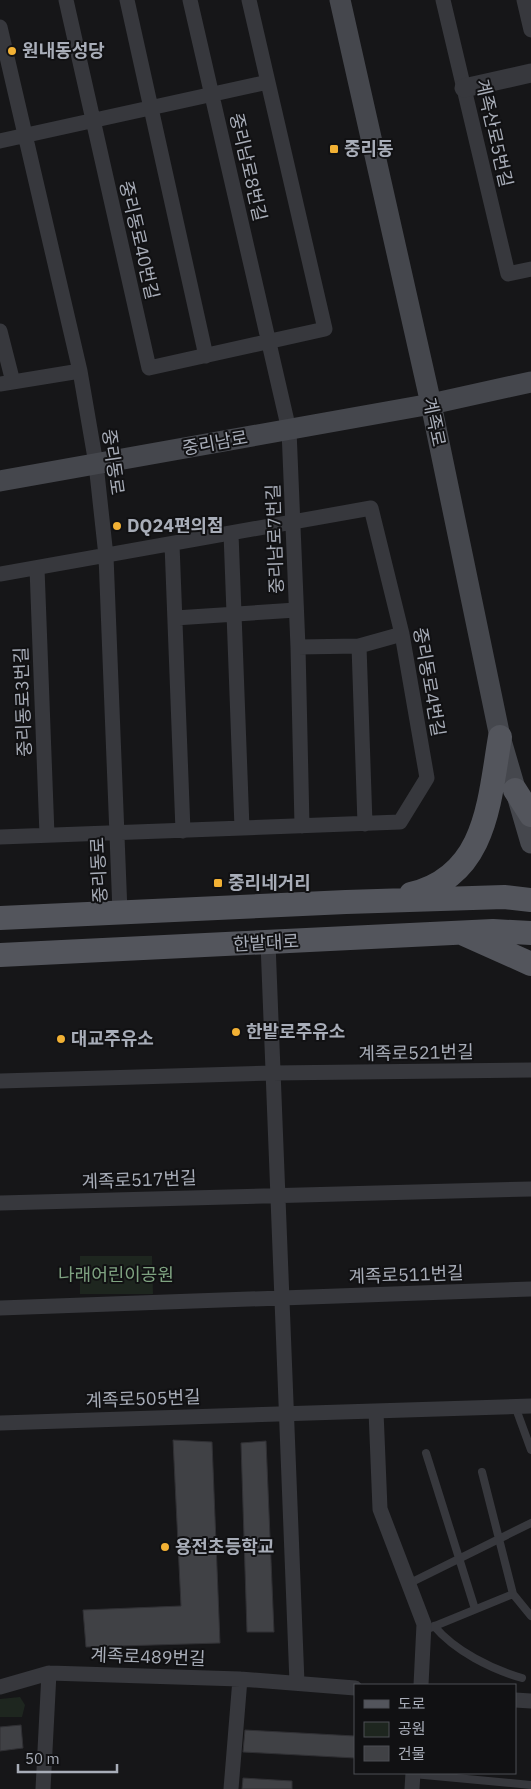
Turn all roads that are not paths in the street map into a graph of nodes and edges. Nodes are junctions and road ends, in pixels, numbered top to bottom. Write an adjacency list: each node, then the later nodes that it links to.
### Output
1 (66, 0): 16 (street, 중리동로40번길)
2 (127, 0): 15 (street)
3 (190, 0): 14 (street, 중리남로8번길)
4 (250, 0): 12 (street)
5 (340, 0): 26 (main road, 계족로)
6 (443, 0): 13 (street, 계족산로5번길)
7 (524, 0): 9 (street)
8 (0, 27): 11 (street, 중리동로)
9 (531, 30)
10 (531, 73): 13 (street)
11 (5, 75): 17 (street, 중리동로)
12 (268, 82): 14 (street); 21 (street)
13 (464, 88): 19 (street, 계족산로5번길)
14 (212, 95): 15 (street); 21 (street, 중리남로8번길)
15 (152, 108): 16 (street); 22 (street)
16 (93, 120): 17 (street); 22 (street, 중리동로40번길)
17 (25, 135): 18 (street); 23 (street, 중리동로)
18 (0, 141)
19 (531, 269)
20 (0, 331): 25 (street)
21 (268, 342): 22 (street); 27 (street, 중리남로8번길)
22 (206, 356)
23 (80, 371): 25 (street); 28 (street, 중리동로)
24 (531, 382): 26 (main road, 중리남로)
25 (6, 383)
26 (431, 404): 27 (main road, 중리남로); 42 (main road, 계족로)
27 (289, 430): 28 (main road, 중리남로); 30 (street, 중리남로7번길)
28 (96, 464): 29 (main road, 중리남로); 33 (street, 중리동로)
29 (0, 481)
30 (293, 522): 31 (street); 36 (street, 중리남로7번길); 39 (street, 중리동로4번길)
31 (231, 533): 32 (street); 37 (street)
32 (172, 544): 33 (street); 38 (street)
33 (106, 556): 34 (street); 49 (street, 중리동로)
34 (36, 568): 35 (street); 50 (street, 중리동로3번길)
35 (0, 574)
36 (296, 610): 37 (street); 41 (street, 중리남로7번길)
37 (234, 613): 38 (street); 47 (street)
38 (174, 618): 48 (street)
39 (402, 634): 40 (street); 45 (street, 중리동로4번길)
40 (359, 646): 41 (street); 45 (street)
41 (298, 647): 46 (street, 중리남로7번길)
42 (500, 737): 43 (main road, 계족로); 54 (main road)
43 (515, 790): 44 (main road); 52 (main road, 계족로)
44 (531, 815)
45 (365, 824): 46 (street, 중리동로4번길)
46 (302, 826): 47 (street, 중리동로4번길)
47 (242, 828): 48 (street, 중리동로4번길)
48 (183, 831): 49 (street, 중리동로4번길)
49 (115, 833): 50 (street); 55 (street, 중리동로)
50 (47, 836): 51 (street)
51 (0, 837)
52 (531, 844)
53 (531, 900): 54 (main road)
54 (346, 902): 55 (main road)
55 (120, 912): 56 (main road)
56 (0, 918)
57 (461, 933): 58 (main road, 한밭대로); 59 (main road, 한밭대로); 61 (main road)
58 (531, 933)
59 (268, 943): 60 (main road, 한밭대로); 63 (street)
60 (0, 955)
61 (531, 964)
62 (531, 1070): 63 (street, 계족로521번길)
63 (272, 1073): 64 (street, 계족로521번길); 66 (street)
64 (0, 1082)
65 (531, 1189): 66 (street, 계족로517번길)
66 (278, 1195): 67 (street, 계족로517번길); 69 (street)
67 (0, 1203)
68 (531, 1289): 69 (street, 계족로511번길)
69 (281, 1298): 70 (street, 계족로511번길); 74 (street)
70 (0, 1308)
71 (515, 1406): 72 (street, 계족로505번길); 73 (street, 계족로505번길); 76 (lane)
72 (531, 1406)
73 (376, 1411): 74 (street, 계족로505번길); 82 (street)
74 (288, 1414): 75 (street, 계족로505번길); 90 (street)
75 (0, 1423)
76 (531, 1450)
77 (426, 1453): 81 (lane)
78 (482, 1472): 80 (lane)
79 (531, 1523): 80 (lane)
80 (499, 1539): 81 (lane); 83 (lane)
81 (459, 1558): 82 (lane); 84 (lane)
82 (408, 1584): 86 (street)
83 (513, 1594): 84 (lane); 85 (lane)
84 (475, 1609): 86 (lane)
85 (531, 1616)
86 (429, 1628): 88 (lane); 91 (street)
87 (49, 1673): 89 (street, 계족로489번길); 92 (street, 계족로489번길); 98 (street)
88 (522, 1678)
89 (240, 1679): 90 (street, 계족로489번길); 99 (street)
90 (297, 1682): 93 (street, 계족로489번길)
91 (420, 1684)
92 (0, 1687)
93 (354, 1688)
94 (516, 1700): 95 (street)
95 (531, 1701)
96 (413, 1779): 97 (lane)
97 (531, 1785)
98 (43, 1789)
99 (231, 1789)

